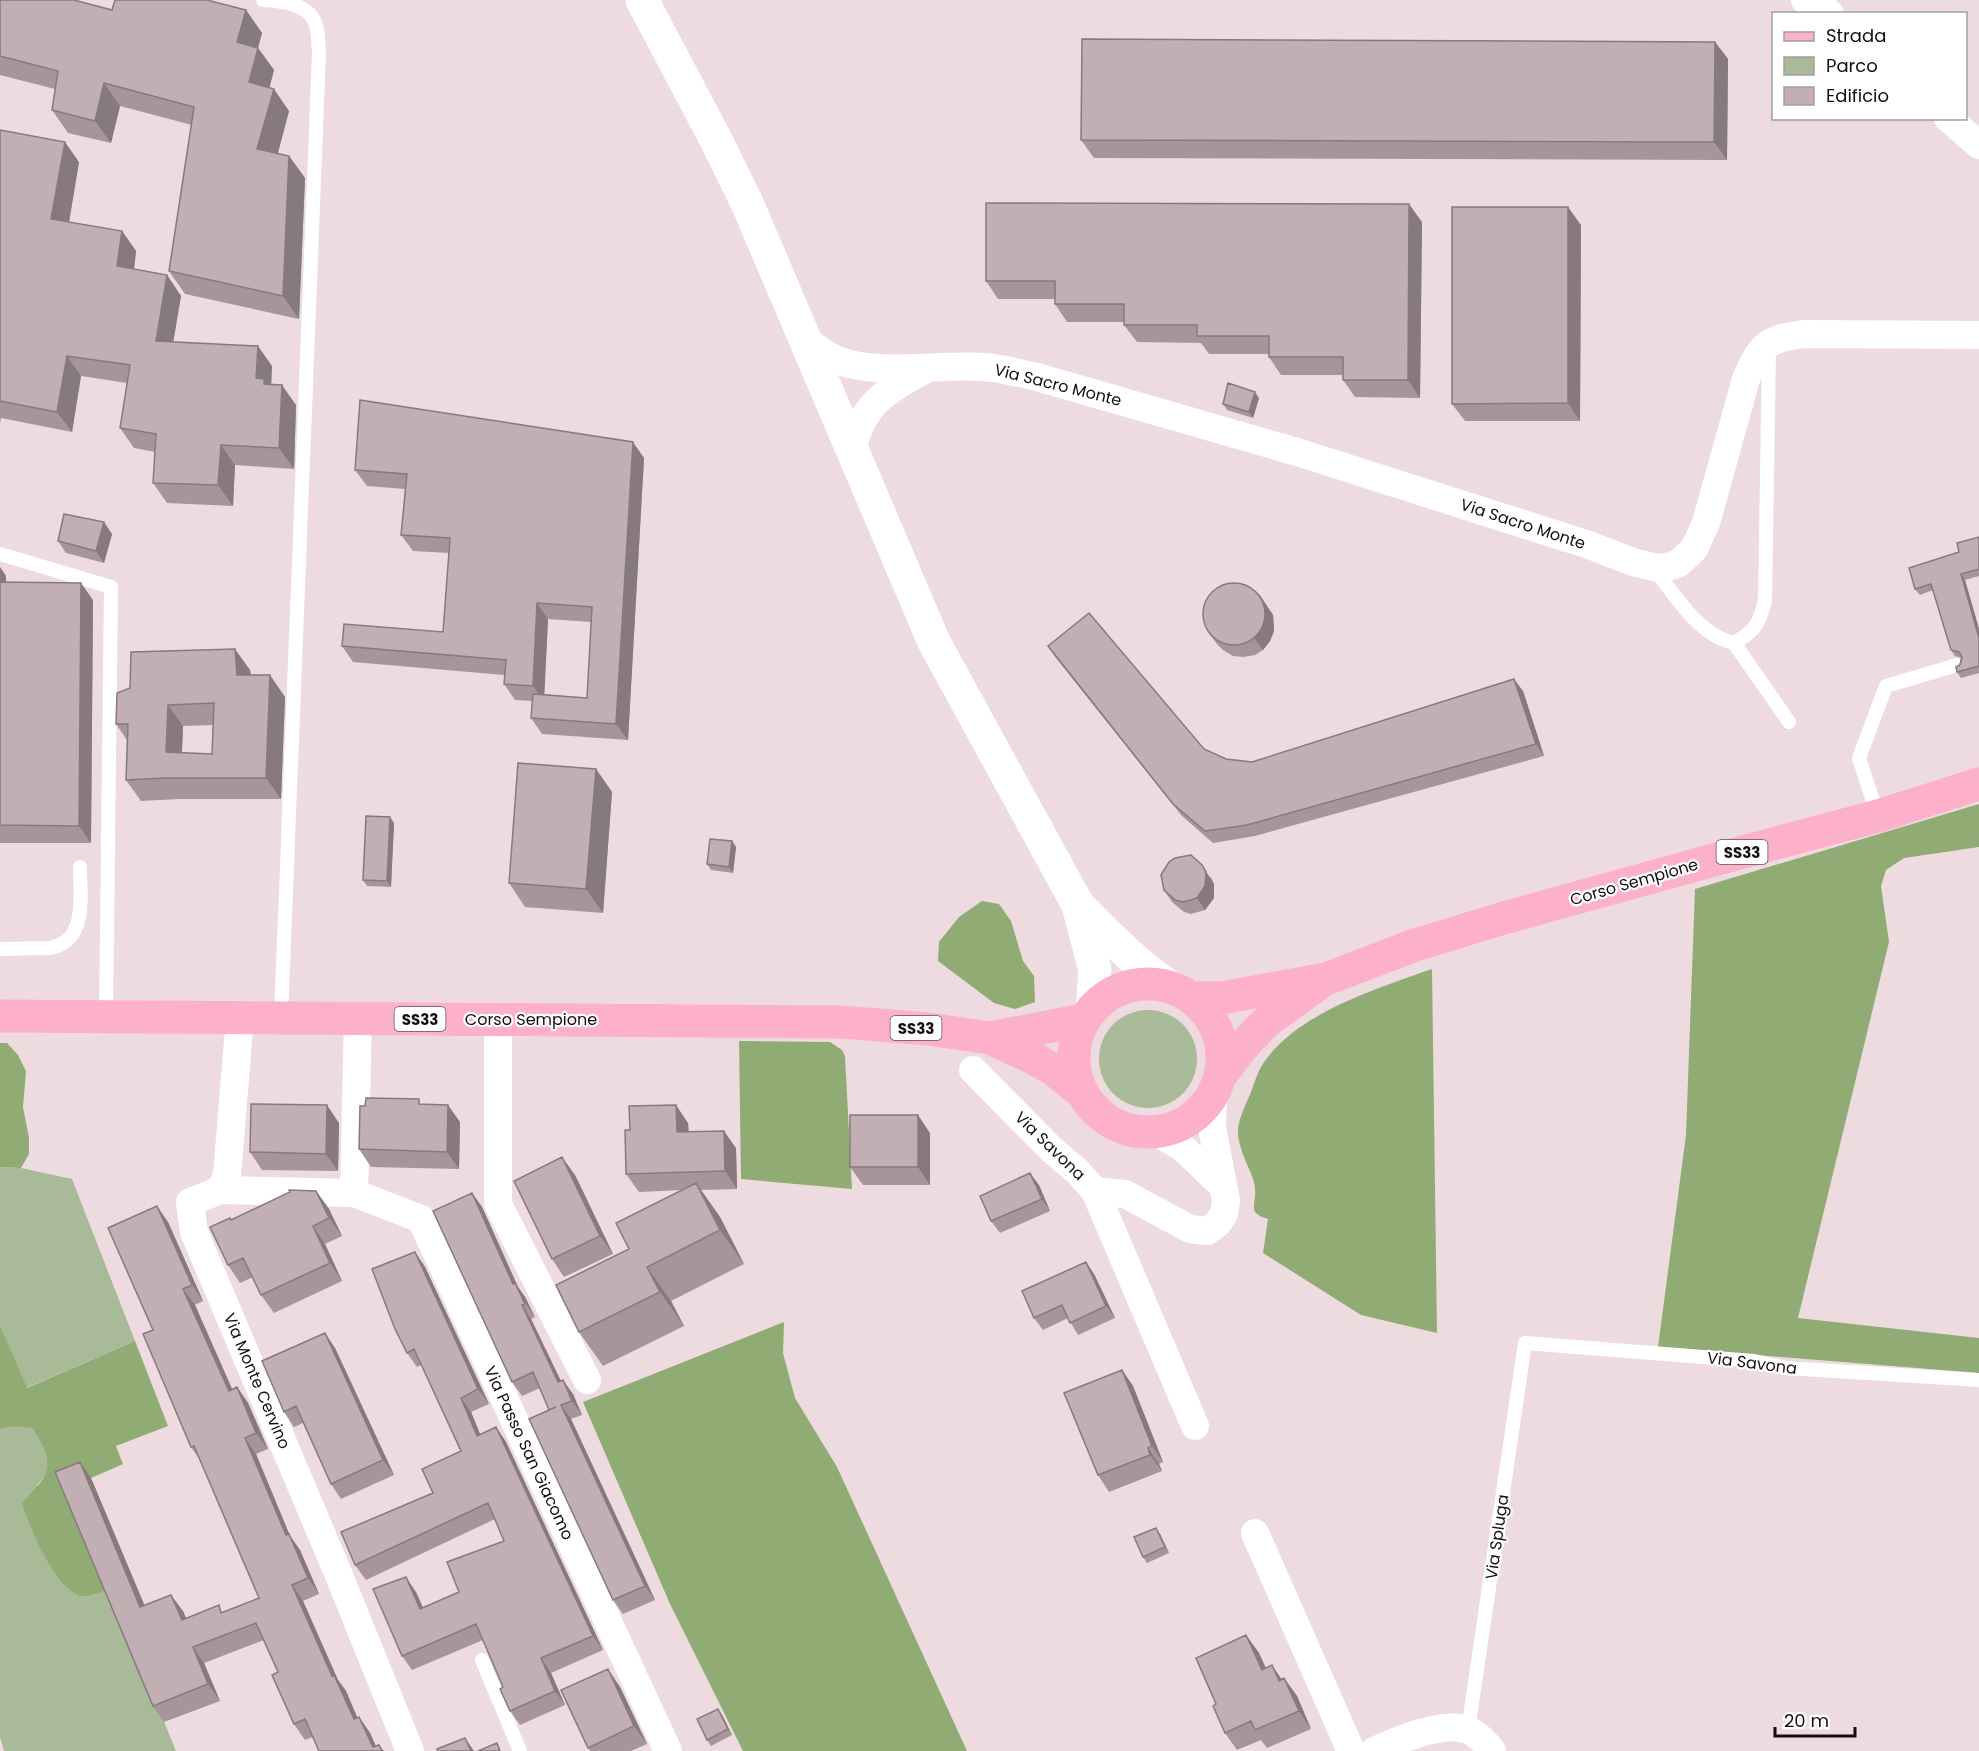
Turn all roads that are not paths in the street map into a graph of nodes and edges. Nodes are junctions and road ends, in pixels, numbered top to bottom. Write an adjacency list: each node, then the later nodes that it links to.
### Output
1 (263, 0): 26 (lane)
2 (642, 0): 6 (street)
3 (1950, 120): 4 (street)
4 (1979, 146)
5 (1979, 334): 7 (street)
6 (803, 337): 8 (street, Via Sacro Monte); 9 (street)
7 (1769, 343): 11 (street, Via Sacro Monte); 12 (lane)
8 (928, 368): 9 (street, Via Sacro Monte); 11 (street, Via Sacro Monte)
9 (852, 454): 18 (street)
10 (0, 554): 24 (lane)
11 (1653, 567): 12 (lane)
12 (1734, 643): 14 (lane)
13 (1958, 665): 16 (lane)
14 (1789, 722)
15 (1979, 784): 16 (main road, Corso Sempione / SS33)
16 (1878, 816): 20 (main road, Corso Sempione / SS33)
17 (80, 867): 19 (lane)
18 (1078, 905): 21 (street); 22 (street)
19 (0, 949)
20 (1326, 979): 21 (main road, Corso Sempione / SS33); 31 (main road, Corso Sempione / SS33)
21 (1181, 992): 22 (main road); 31 (main road)
22 (1088, 1014): 29 (main road, Corso Sempione / SS33); 32 (main road)
23 (0, 1016): 24 (main road, Corso Sempione / SS33)
24 (106, 1017): 25 (main road, Corso Sempione / SS33)
25 (240, 1017): 26 (main road, Corso Sempione / SS33); 35 (street)
26 (281, 1018): 27 (main road, Corso Sempione / SS33)
27 (358, 1018): 28 (main road, Corso Sempione / SS33); 37 (street)
28 (498, 1019): 29 (main road, Corso Sempione / SS33); 39 (street)
29 (990, 1038): 32 (main road, Corso Sempione / SS33)
30 (973, 1070): 36 (street, Via Savona)
31 (1217, 1085): 33 (main road); 34 (street)
32 (1080, 1091): 33 (main road)
33 (1157, 1132): 34 (street)
34 (1222, 1185): 36 (street)
35 (221, 1190): 37 (street, Via Passo San Giacomo); 45 (street, Via Monte Cervino)
36 (1095, 1191): 41 (street, Via Savona)
37 (354, 1193): 47 (street, Via Passo San Giacomo)
38 (1526, 1343): 40 (lane, Via Savona); 44 (lane, Via Spluga)
39 (587, 1380)
40 (1979, 1380)
41 (1195, 1426)
42 (1255, 1533): 48 (street)
43 (482, 1660): 46 (lane)
44 (1468, 1730): 49 (street); 50 (street)
45 (410, 1751)
46 (520, 1751)
47 (668, 1751)
48 (1351, 1751)
49 (1374, 1751)
50 (1492, 1751)

